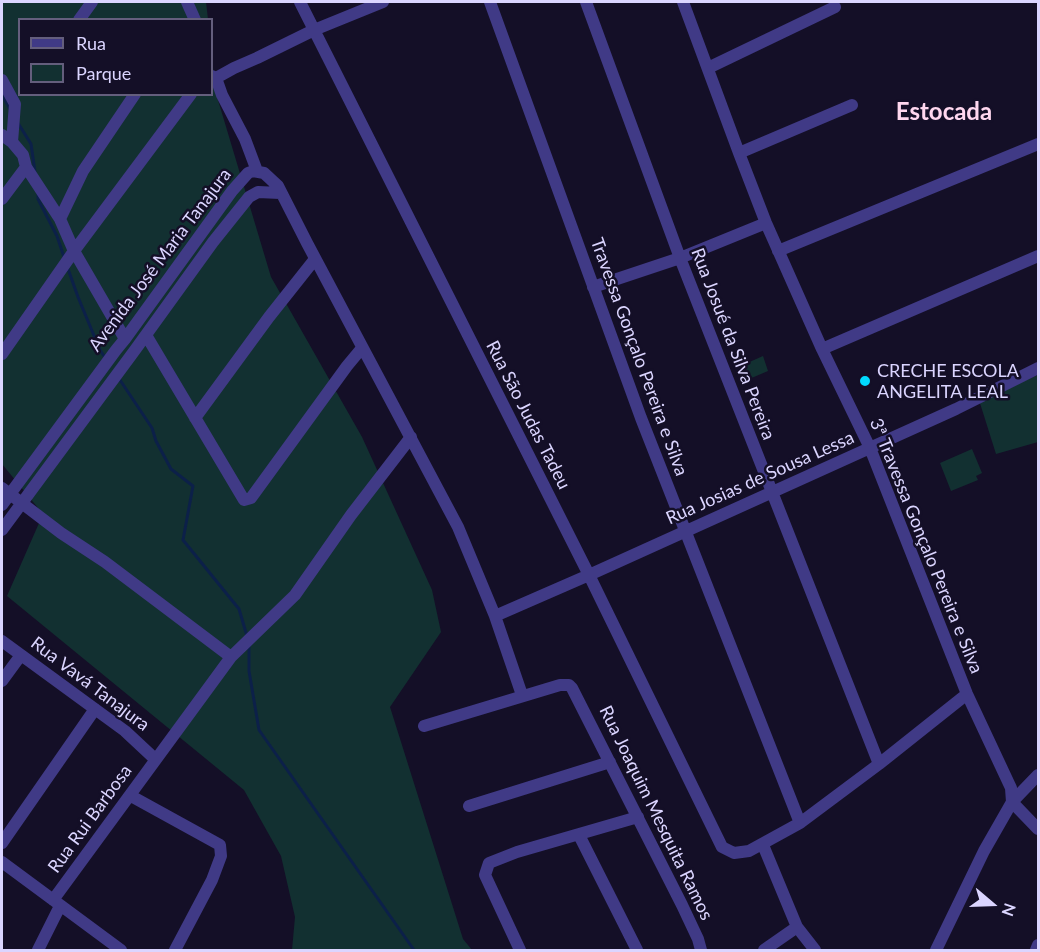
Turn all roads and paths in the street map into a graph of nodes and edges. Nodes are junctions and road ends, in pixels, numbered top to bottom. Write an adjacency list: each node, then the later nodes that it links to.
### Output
1 (92, 2): 9 (street)
2 (187, 2): 10 (street)
3 (300, 2): 11 (street, Rua São Judas Tadeu)
4 (383, 2): 11 (street)
5 (490, 2): 35 (street, Travessa Gonçalo Pereira e Silva)
6 (586, 2): 33 (street, Rua Josué da Silva Pereira)
7 (683, 2): 12 (street, 3ª Travessa Gonçalo Pereira e Silva)
8 (835, 7): 12 (street)
9 (80, 18)
10 (192, 18)
11 (314, 30): 13 (street); 53 (street, Rua São Judas Tadeu)
12 (708, 68): 21 (street, 3ª Travessa Gonçalo Pereira e Silva)
13 (214, 77): 23 (street)
14 (2, 80): 17 (street)
15 (134, 96): 26 (street)
16 (190, 96): 30 (street)
17 (19, 99): 19 (street)
18 (852, 105): 21 (street)
19 (7, 138): 22 (street)
20 (1038, 144): 31 (street)
21 (739, 153): 27 (street, 3ª Travessa Gonçalo Pereira e Silva)
22 (26, 167): 25 (street); 26 (street)
23 (257, 171): 24 (street, Avenida José Maria Tanajura); 28 (street, Avenida José Maria Tanajura)
24 (280, 193): 29 (street, Avenida José Maria Tanajura); 34 (street)
25 (2, 199)
26 (60, 219): 30 (street)
27 (766, 223): 31 (street, 3ª Travessa Gonçalo Pereira e Silva); 33 (street)
28 (201, 234): 29 (street); 37 (street, Avenida José Maria Tanajura)
29 (213, 243): 36 (street, Avenida José Maria Tanajura)
30 (74, 251): 37 (street); 40 (street)
31 (778, 251): 39 (street, 3ª Travessa Gonçalo Pereira e Silva)
32 (1038, 256): 39 (street)
33 (680, 258): 35 (street); 48 (street, Rua Josué da Silva Pereira)
34 (315, 259): 38 (street); 42 (street)
35 (593, 287): 52 (street, Travessa Gonçalo Pereira e Silva)
36 (146, 335): 42 (street); 46 (street, Avenida José Maria Tanajura)
37 (125, 339): 45 (street, Avenida José Maria Tanajura)
38 (362, 348): 42 (street); 43 (street)
39 (822, 349): 44 (street, 3ª Travessa Gonçalo Pereira e Silva)
40 (2, 354)
41 (1038, 368): 44 (street, Rua Josias de Sousa Lessa)
42 (195, 417)
43 (411, 437): 54 (street); 57 (street, Rua Rui Barbosa)
44 (870, 448): 48 (street, Rua Josias de Sousa Lessa); 59 (street, 3ª Travessa Gonçalo Pereira e Silva)
45 (26, 473): 46 (street); 47 (street, Avenida José Maria Tanajura)
46 (38, 482): 49 (street, Avenida José Maria Tanajura)
47 (5, 491): 49 (street); 50 (street, Avenida José Maria Tanajura)
48 (771, 492): 52 (street, Rua Josias de Sousa Lessa); 65 (street, Rua Josué da Silva Pereira)
49 (22, 504): 51 (street, Avenida José Maria Tanajura); 57 (street)
50 (2, 505)
51 (2, 530)
52 (685, 531): 53 (street, Rua Josias de Sousa Lessa); 71 (street, Travessa Gonçalo Pereira e Silva)
53 (589, 576): 54 (street, Rua Josias de Sousa Lessa); 75 (street, Rua São Judas Tadeu)
54 (495, 616): 60 (street)
55 (2, 641): 56 (street, Rua Vavá Tanajura)
56 (21, 655): 58 (street); 61 (street, Rua Vavá Tanajura)
57 (231, 657): 63 (street, Rua Rui Barbosa)
58 (2, 681)
59 (967, 694): 65 (street); 68 (street, 3ª Travessa Gonçalo Pereira e Silva)
60 (522, 695): 62 (street); 64 (street, Rua Joaquim Mesquita Ramos)
61 (95, 709): 63 (street, Rua Vavá Tanajura); 74 (street)
62 (424, 726)
63 (155, 759): 67 (street, Rua Rui Barbosa)
64 (610, 762): 69 (street); 70 (street, Rua Joaquim Mesquita Ramos)
65 (879, 764): 71 (street)
66 (1038, 775): 68 (street)
67 (131, 796): 77 (street, Rua Rui Barbosa); 82 (street)
68 (1012, 802): 72 (street, 3ª Travessa Gonçalo Pereira e Silva); 88 (street)
69 (469, 806)
70 (638, 817): 73 (street); 85 (street, Rua Joaquim Mesquita Ramos)
71 (800, 823): 75 (street)
72 (1038, 830)
73 (579, 835): 83 (street); 84 (street)
74 (2, 843)
75 (763, 845): 78 (street)
76 (2, 862): 77 (street)
77 (57, 903): 80 (street); 81 (street, Rua Rui Barbosa)
78 (796, 927): 86 (street); 87 (street)
79 (1038, 945): 89 (street)
80 (120, 950)
81 (38, 951)
82 (175, 951)
83 (520, 951)
84 (637, 951)
85 (701, 951)
86 (764, 951)
87 (815, 951)
88 (936, 951)
89 (1036, 951)

